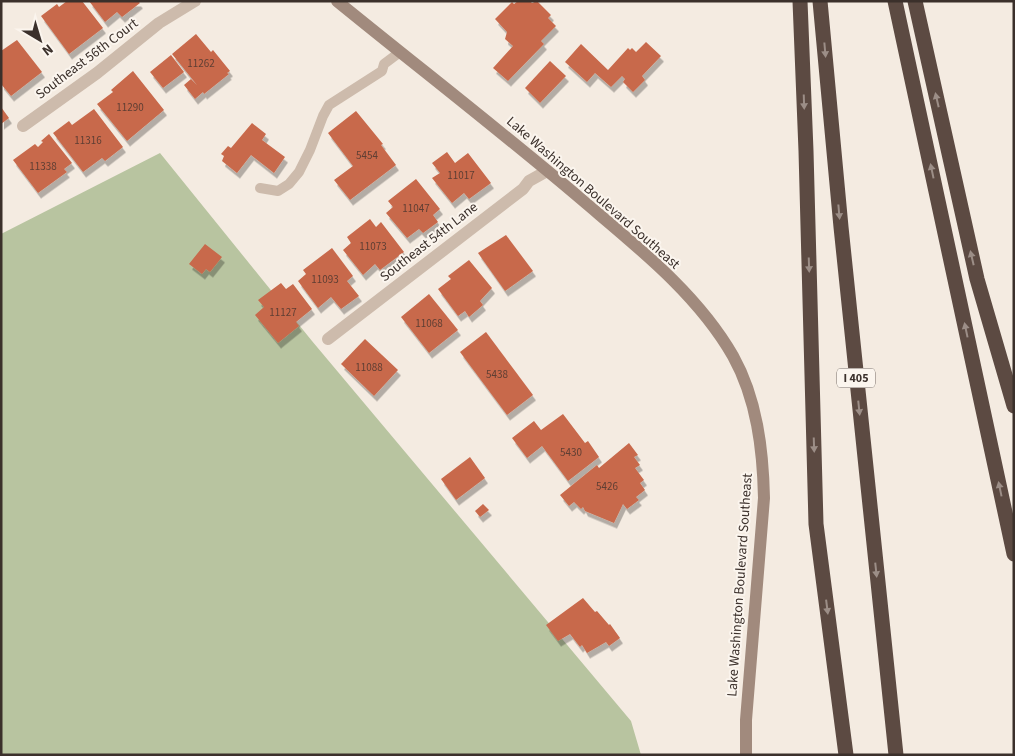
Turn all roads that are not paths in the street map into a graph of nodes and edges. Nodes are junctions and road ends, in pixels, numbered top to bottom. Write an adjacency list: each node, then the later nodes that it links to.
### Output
1 (194, 1): 8 (street, Southeast 56th Court)
2 (337, 1): 7 (main road, Lake Washington Boulevard Southeast)
3 (800, 1): 15 (highway, one-way to 15)
4 (820, 1): 16 (highway, I 405, one-way to 16)
5 (896, 1): 13 (highway, one-way to 5)
6 (914, 1): 12 (highway, one-way to 6)
7 (400, 52): 9 (main road, Lake Washington Boulevard Southeast); 10 (lane)
8 (24, 126)
9 (547, 170): 11 (street, Southeast 54th Lane); 14 (main road, Lake Washington Boulevard Southeast)
10 (260, 188)
11 (328, 339)
12 (1014, 406)
13 (1014, 554)
14 (746, 755)
15 (846, 755)
16 (896, 755)

